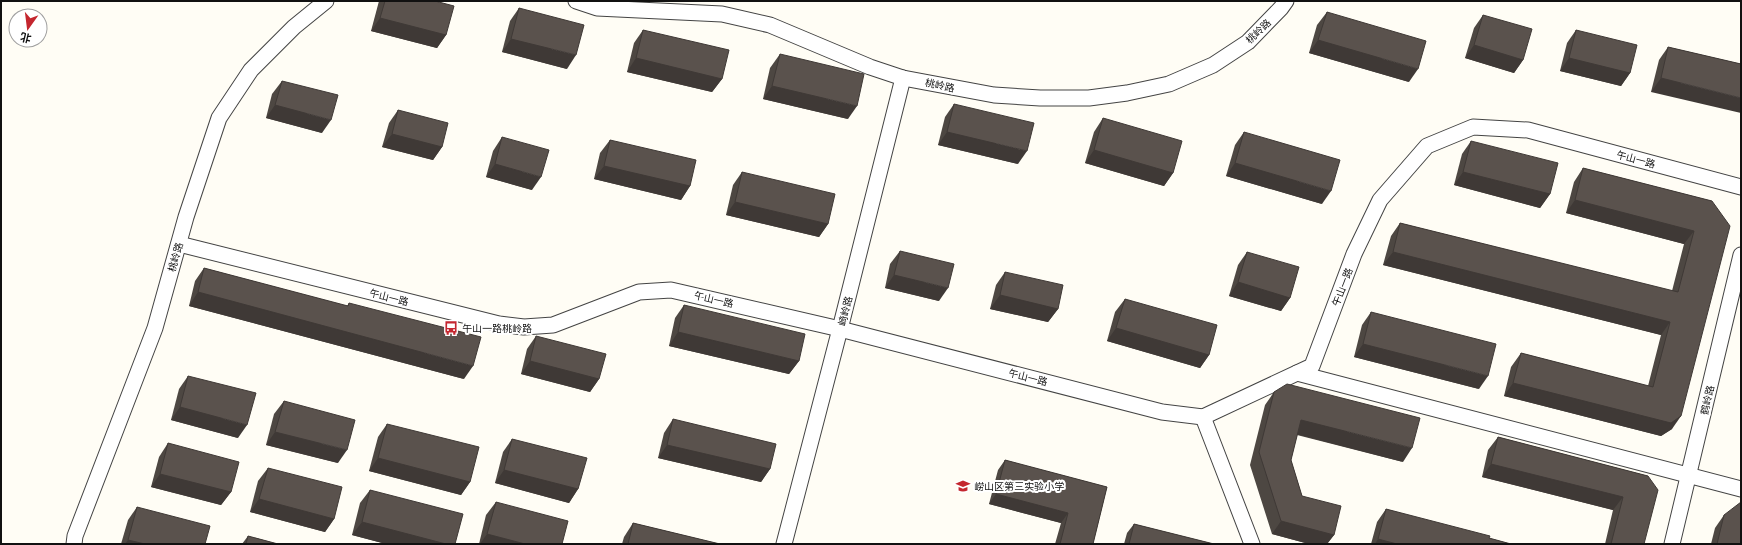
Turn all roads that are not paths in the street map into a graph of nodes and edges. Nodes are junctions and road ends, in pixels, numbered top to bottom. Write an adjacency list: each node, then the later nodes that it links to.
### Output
1 (326, 1): 6 (street, 桃岭路)
2 (576, 1): 4 (street, 桃岭路)
3 (1286, 1): 4 (street, 桃岭路)
4 (903, 78): 8 (street, 崎岭路)
5 (1741, 187): 9 (street, 午山一路)
6 (179, 244): 8 (street, 午山一路); 13 (street, 桃岭路)
7 (1741, 255): 11 (street, 鹤岭路)
8 (840, 329): 10 (street, 午山一路); 14 (street, 崎岭路)
9 (1298, 373): 10 (street, 午山一路); 11 (street)
10 (1203, 417): 15 (street)
11 (1689, 476): 12 (street); 16 (street, 鹤岭路)
12 (1741, 489)
13 (74, 544)
14 (784, 544)
15 (1252, 544)
16 (1672, 544)

